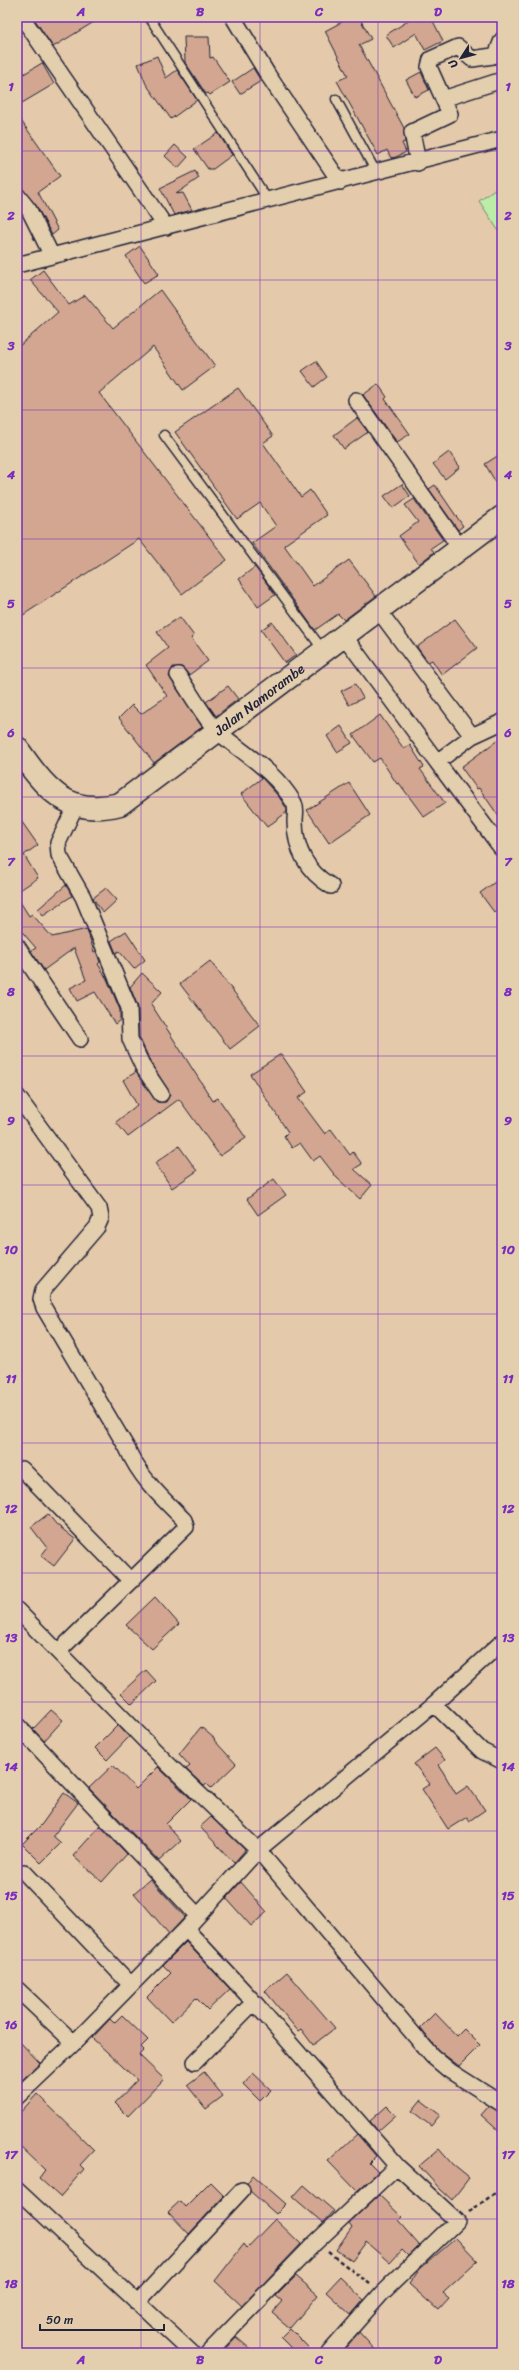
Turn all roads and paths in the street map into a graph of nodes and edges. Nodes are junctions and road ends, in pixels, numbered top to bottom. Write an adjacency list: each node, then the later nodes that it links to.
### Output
1 (22, 17): 14 (street)
2 (149, 17): 13 (lane)
3 (233, 17): 11 (street)
4 (502, 40): 7 (street)
5 (502, 80): 7 (street)
6 (336, 99): 10 (lane)
7 (443, 99): 9 (street)
8 (502, 139): 9 (street)
9 (418, 163): 10 (street)
10 (376, 172): 11 (street)
11 (340, 182): 13 (street)
12 (17, 195): 15 (street)
13 (268, 200): 14 (street)
14 (166, 227): 15 (street)
15 (52, 256): 16 (street)
16 (17, 265)
17 (356, 400): 20 (street)
18 (164, 435): 23 (lane)
19 (502, 517): 20 (main road, Jalan Namorambe)
20 (460, 548): 21 (main road, Jalan Namorambe)
21 (379, 611): 22 (main road, Jalan Namorambe); 27 (street)
22 (345, 636): 23 (main road, Jalan Namorambe); 29 (street)
23 (325, 652): 26 (main road, Jalan Namorambe)
24 (178, 675): 26 (street)
25 (502, 722): 27 (street)
26 (218, 732): 30 (main road, Jalan Namorambe); 32 (street)
27 (472, 736): 29 (street)
28 (17, 748): 30 (main road, Jalan Namorambe)
29 (437, 762): 31 (street)
30 (76, 805): 35 (street)
31 (502, 849)
32 (331, 886)
33 (17, 946): 34 (street)
34 (80, 1039)
35 (161, 1094)
36 (17, 1096): 38 (street)
37 (22, 1469): 38 (street)
38 (131, 1581): 41 (street)
39 (17, 1610): 41 (street)
40 (502, 1642): 42 (street)
41 (61, 1653): 45 (street)
42 (434, 1704): 44 (street); 45 (street)
43 (17, 1725): 47 (street)
44 (502, 1761)
45 (258, 1850): 47 (street); 55 (street)
46 (24, 1872): 49 (street)
47 (198, 1916): 48 (street)
48 (186, 1929): 49 (street); 51 (street)
49 (130, 1984): 52 (street)
50 (17, 1989): 52 (street)
51 (254, 2002): 53 (street); 56 (street)
52 (74, 2043): 54 (street)
53 (195, 2062)
54 (17, 2097)
55 (502, 2104)
56 (397, 2166): 60 (street); 61 (street)
57 (502, 2188): 60 (path)
58 (17, 2190): 63 (street)
59 (242, 2190): 63 (street)
60 (457, 2221): 62 (street)
61 (315, 2242): 62 (path); 65 (street)
62 (382, 2293): 66 (street)
63 (137, 2303): 64 (street)
64 (192, 2353)
65 (208, 2353)
66 (329, 2353)

